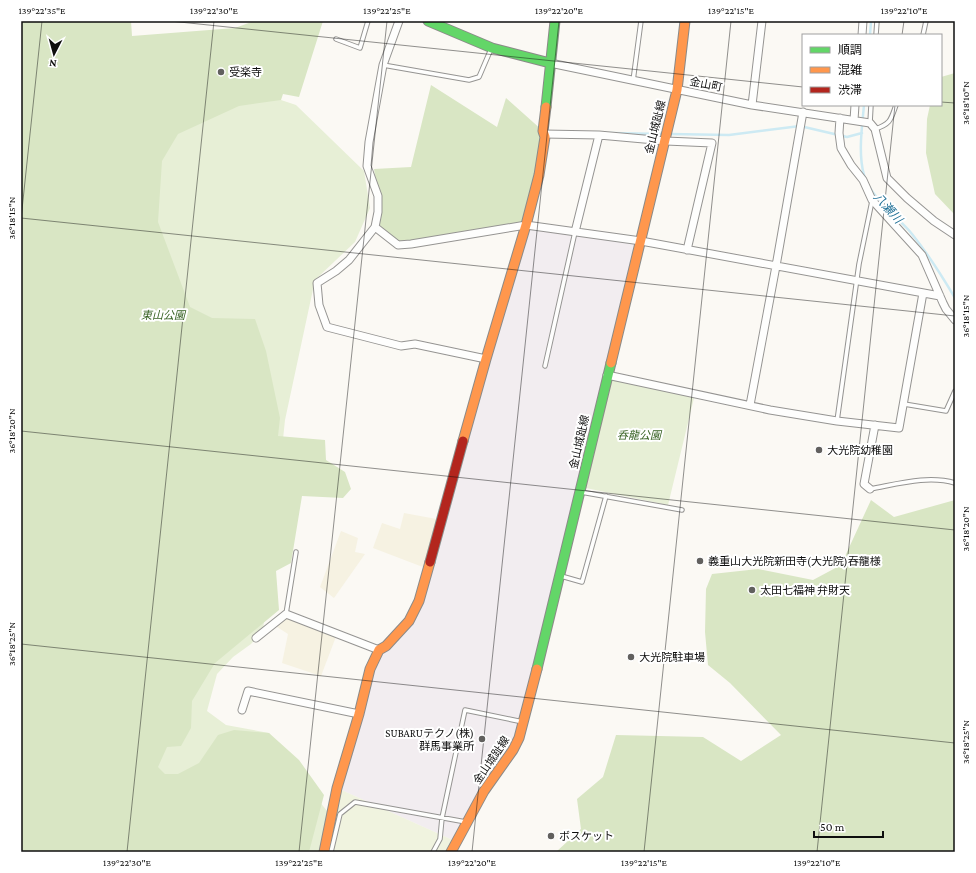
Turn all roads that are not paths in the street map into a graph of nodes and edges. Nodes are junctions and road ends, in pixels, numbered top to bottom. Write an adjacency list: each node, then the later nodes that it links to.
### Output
1 (368, 21): 14 (lane)
2 (399, 21): 17 (street)
3 (428, 21): 15 (street)
4 (556, 21): 16 (street)
5 (641, 21): 18 (lane)
6 (685, 21): 19 (street, 金山城趾線)
7 (762, 21): 20 (street)
8 (863, 21): 11 (street)
9 (877, 21): 12 (lane)
10 (926, 21): 13 (lane)
11 (862, 34)
12 (876, 34)
13 (923, 34)
14 (336, 39)
15 (492, 48): 16 (street); 17 (lane)
16 (550, 63): 18 (street, 金山町); 29 (street)
17 (383, 65): 34 (street)
18 (633, 81): 19 (street, 金山町)
19 (677, 90): 20 (street, 金山町); 31 (street, 金山城趾線)
20 (752, 105): 24 (street, 金山町)
21 (855, 106): 26 (street)
22 (871, 106): 27 (lane)
23 (896, 106): 28 (lane)
24 (803, 112): 25 (street, 金山町); 39 (street)
25 (840, 118): 26 (street, 金山町); 32 (street)
26 (856, 120): 27 (street, 金山町)
27 (868, 123): 28 (street)
28 (876, 129): 36 (street)
29 (544, 134): 30 (street); 33 (street)
30 (599, 135): 31 (street); 35 (street)
31 (664, 141): 37 (street, 金山城趾線); 38 (street)
32 (872, 200): 40 (lane); 42 (street)
33 (526, 225): 34 (street); 35 (street); 44 (street)
34 (375, 227): 44 (street)
35 (575, 232): 37 (street); 45 (lane)
36 (955, 235)
37 (640, 241): 38 (street); 46 (street, 金山城趾線)
38 (688, 250): 39 (street)
39 (776, 266): 40 (street); 49 (street)
40 (857, 281): 41 (street); 50 (lane)
41 (923, 293): 42 (street); 48 (street)
42 (940, 296): 43 (street)
43 (955, 320)
44 (486, 359): 61 (street)
45 (545, 366)
46 (607, 375): 49 (street); 54 (street, 金山城趾線)
47 (955, 391): 48 (lane)
48 (904, 404): 51 (street)
49 (750, 405): 50 (street)
50 (837, 421): 51 (street)
51 (875, 425): 53 (street)
52 (955, 483): 53 (lane)
53 (870, 489)
54 (580, 491): 55 (lane); 58 (street, 金山城趾線)
55 (606, 496): 56 (lane); 58 (lane)
56 (682, 510)
57 (296, 552): 59 (lane)
58 (560, 576): 64 (street, 金山城趾線)
59 (286, 614): 60 (street); 61 (street)
60 (256, 638)
61 (379, 650): 63 (street)
62 (242, 710): 63 (street)
63 (359, 714): 67 (street)
64 (524, 723): 65 (lane); 66 (street, 金山城趾線)
65 (442, 818): 66 (lane); 68 (lane); 69 (lane)
66 (467, 822): 70 (street, 金山城趾線)
67 (324, 852)
68 (331, 852)
69 (433, 852)
70 (451, 852)

